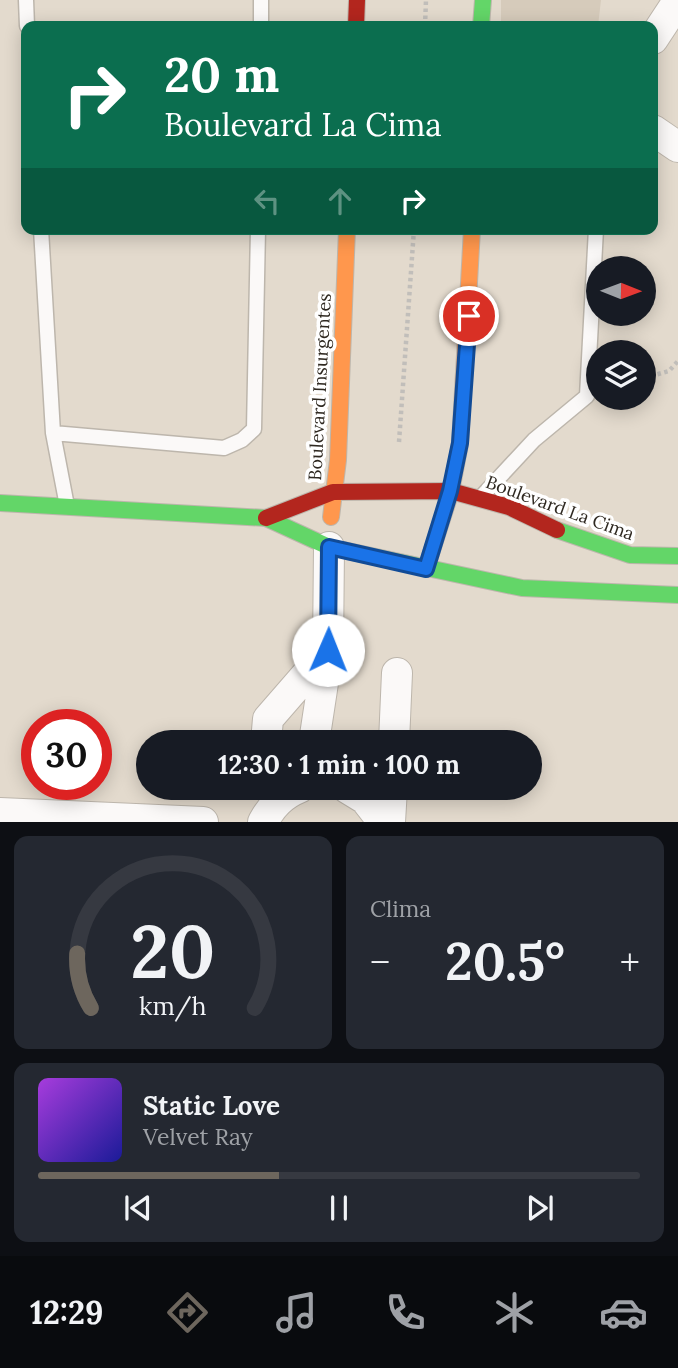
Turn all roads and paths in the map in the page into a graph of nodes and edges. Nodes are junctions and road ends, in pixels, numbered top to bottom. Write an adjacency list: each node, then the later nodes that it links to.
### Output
1 (26, 0): 7 (lane)
2 (261, 0): 8 (lane)
3 (357, 0): 9 (street)
4 (426, 0): 10 (path)
5 (483, 0): 11 (street)
6 (678, 1): 12 (street)
7 (27, 21)
8 (261, 21)
9 (356, 21)
10 (425, 21)
11 (481, 21)
12 (658, 31)
13 (658, 133): 14 (street)
14 (678, 147)
15 (41, 235): 23 (lane)
16 (258, 235): 23 (lane)
17 (347, 235): 26 (street, Boulevard Insurgentes)
18 (414, 235): 24 (path)
19 (472, 235): 25 (street)
20 (597, 235): 27 (lane)
21 (678, 361): 22 (path)
22 (656, 375)
23 (53, 433): 29 (lane)
24 (399, 442)
25 (450, 491): 26 (street, Boulevard La Cima); 27 (street, Boulevard La Cima); 33 (street)
26 (333, 492): 30 (street, Boulevard La Cima); 31 (street, Boulevard Insurgentes)
27 (478, 499): 32 (street, Boulevard La Cima)
28 (0, 503): 29 (street, Boulevard La Cima)
29 (68, 509): 30 (street, Boulevard La Cima)
30 (266, 518): 31 (street, Boulevard La Cima)
31 (329, 547): 33 (street, Boulevard La Cima); 35 (street)
32 (678, 556)
33 (426, 569): 34 (street, Boulevard La Cima)
34 (678, 595)
35 (328, 650): 37 (street); 38 (street)
36 (397, 673): 39 (street)
37 (267, 730)
38 (316, 730)
39 (395, 730)
40 (263, 800): 46 (street)
41 (279, 800): 46 (street)
42 (366, 800): 47 (street)
43 (391, 800): 48 (street)
44 (0, 813): 45 (street)
45 (203, 822)
46 (262, 822)
47 (383, 822)
48 (390, 822)

